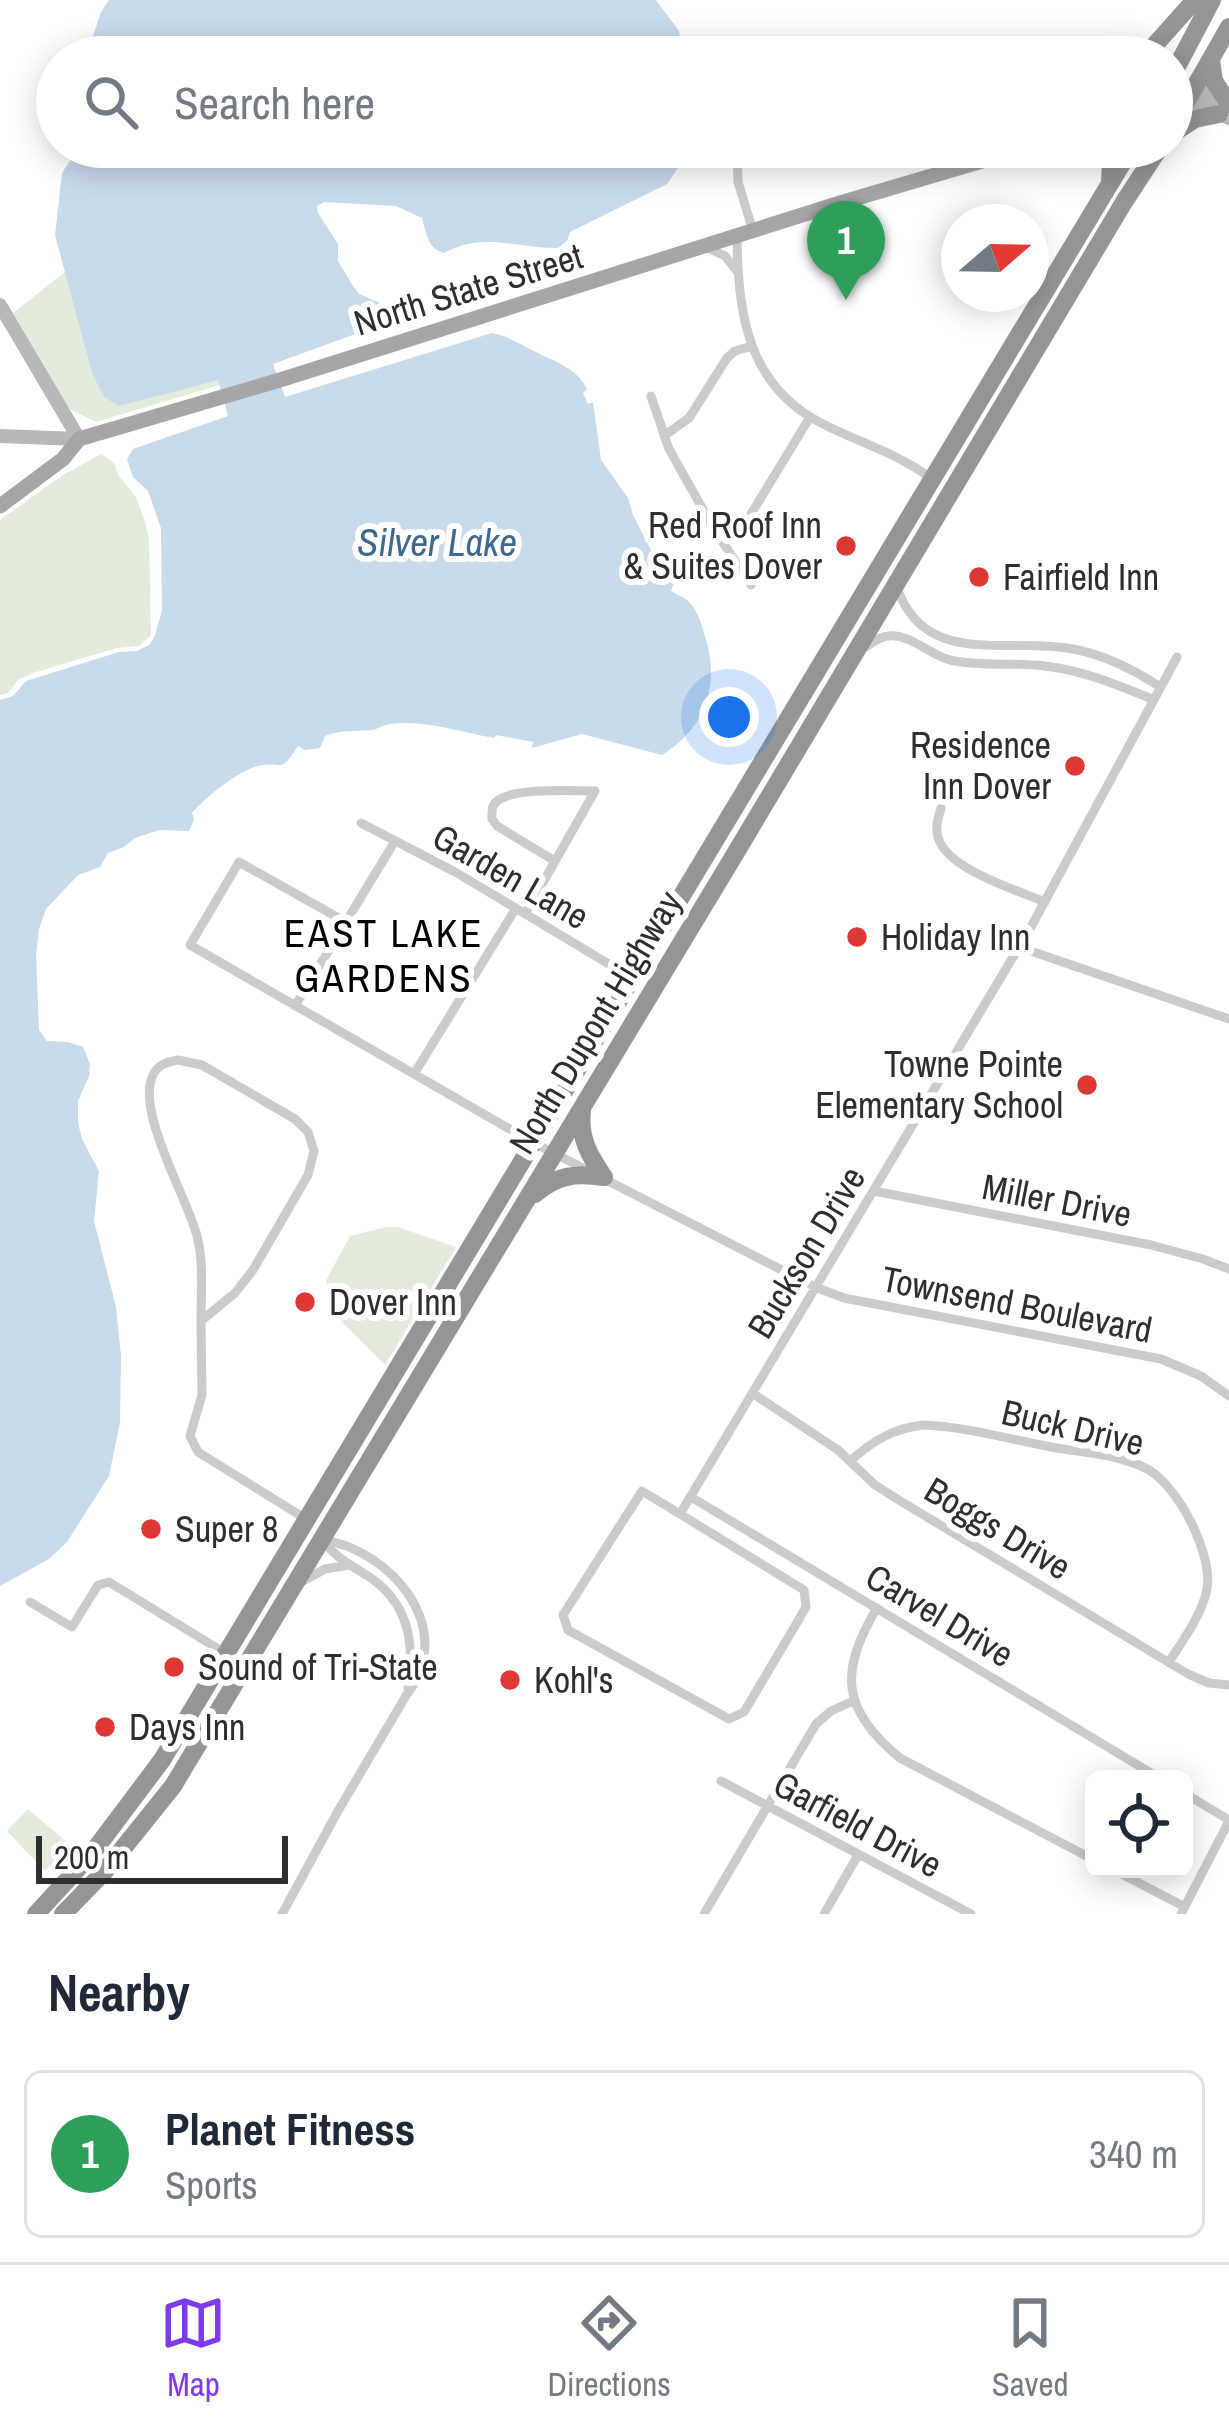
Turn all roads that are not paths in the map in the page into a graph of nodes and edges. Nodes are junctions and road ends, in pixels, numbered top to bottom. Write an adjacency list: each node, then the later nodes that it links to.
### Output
1 (1195, 0): 4 (highway)
2 (1212, 0): 5 (highway)
3 (1229, 27): 6 (highway)
4 (1163, 36)
5 (1193, 36)
6 (1211, 59): 7 (highway); 9 (highway)
7 (1193, 86)
8 (1193, 98): 9 (street)
9 (1227, 110): 10 (highway)
10 (1193, 119)
11 (738, 168): 19 (street)
12 (955, 168): 19 (main road, North State Street)
13 (1111, 168): 17 (highway)
14 (1120, 168): 17 (highway, North Dupont Highway)
15 (1137, 168): 18 (highway)
16 (1146, 168): 18 (highway, North Dupont Highway)
17 (1110, 184): 30 (highway, North Dupont Highway)
18 (1124, 202): 32 (highway, North Dupont Highway)
19 (745, 234): 20 (main road, North State Street); 21 (street)
20 (703, 247): 21 (street); 29 (main road, North State Street)
21 (738, 274): 24 (street)
22 (0, 305): 23 (street)
23 (5, 324): 29 (street)
24 (752, 346): 26 (street); 28 (street)
25 (651, 396): 28 (street)
26 (809, 417): 30 (street); 33 (street)
27 (0, 436): 29 (street)
28 (664, 436): 33 (street)
29 (80, 440): 31 (main road, North State Street)
30 (932, 478): 32 (highway); 37 (highway, North Dupont Highway)
31 (0, 506)
32 (928, 529): 34 (highway, North Dupont Highway)
33 (724, 543): 35 (street)
34 (896, 584): 36 (street); 37 (highway, North Dupont Highway)
35 (751, 585)
36 (1036, 647): 39 (street); 40 (street)
37 (842, 651): 39 (street); 50 (highway, North Dupont Highway); 54 (highway, North Dupont Highway)
38 (1177, 657): 40 (street, Buckson Drive)
39 (1036, 665): 41 (street)
40 (1159, 686): 41 (street, Buckson Drive)
41 (1153, 699): 46 (street, Buckson Drive)
42 (941, 808): 46 (street)
43 (361, 823): 44 (street, Garden Lane)
44 (395, 841): 47 (street, Garden Lane); 48 (street)
45 (555, 861): 45 (street); 47 (street)
46 (1045, 902): 49 (street, Buckson Drive)
47 (520, 911): 50 (street, Garden Lane); 53 (street)
48 (344, 921): 51 (street); 51 (street, Townsend Boulevard)
49 (1019, 947): 52 (street); 58 (street, Buckson Drive)
50 (632, 978): 55 (highway, North Dupont Highway)
51 (295, 1006): 53 (street, Townsend Boulevard)
52 (1229, 1019)
53 (414, 1074): 55 (street, Townsend Boulevard)
54 (583, 1106): 56 (highway, North Dupont Highway); 57 (highway)
55 (534, 1143): 56 (street, Townsend Boulevard); 66 (highway, North Dupont Highway)
56 (555, 1153): 57 (street, Townsend Boulevard); 59 (highway, North Dupont Highway)
57 (604, 1177): 59 (highway); 61 (street, Townsend Boulevard)
58 (874, 1191): 60 (street, Miller Drive); 61 (street, Buckson Drive)
59 (526, 1201): 70 (highway, North Dupont Highway)
60 (1229, 1270)
61 (815, 1287): 63 (street, Buckson Drive); 64 (street, Townsend Boulevard)
62 (201, 1321): 62 (street); 69 (street)
63 (752, 1393): 65 (street, Boggs Drive); 67 (street, Buckson Drive)
64 (1229, 1396)
65 (850, 1461): 78 (street, Boggs Drive); 78 (street, Buck Drive)
66 (320, 1495): 69 (highway, North Dupont Highway); 70 (highway)
67 (691, 1497): 68 (street, Buckson Drive); 71 (street, Carvel Drive)
68 (680, 1514): 73 (street); 73 (street)
69 (306, 1519): 74 (highway); 77 (highway, North Dupont Highway)
70 (322, 1540): 72 (street); 74 (highway, North Dupont Highway); 80 (street)
71 (784, 1555): 73 (street); 76 (street, Carvel Drive)
72 (349, 1565): 74 (street); 80 (street)
73 (772, 1569)
74 (293, 1586): 82 (highway, North Dupont Highway)
75 (30, 1602): 77 (street)
76 (877, 1607): 81 (street); 83 (street, Carvel Drive)
77 (226, 1654): 82 (highway); 93 (highway, North Dupont Highway)
78 (1169, 1662): 79 (street, Boggs Drive)
79 (1229, 1684)
80 (407, 1694): 95 (street)
81 (855, 1700): 86 (street); 89 (street)
82 (206, 1732): 94 (highway, North Dupont Highway)
83 (1146, 1770)
84 (721, 1781): 86 (street, Garfield Drive)
85 (1193, 1798): 87 (street)
86 (769, 1808): 88 (street, Garfield Drive); 96 (street)
87 (1229, 1820): 92 (street)
88 (858, 1855): 91 (street, Garfield Drive); 97 (street)
89 (1085, 1855)
90 (1127, 1878): 92 (street)
91 (948, 1909): 98 (street, Garfield Drive)
92 (1183, 1911)
93 (36, 1914)
94 (63, 1914)
95 (282, 1914)
96 (704, 1914)
97 (824, 1914)
98 (971, 1914)

